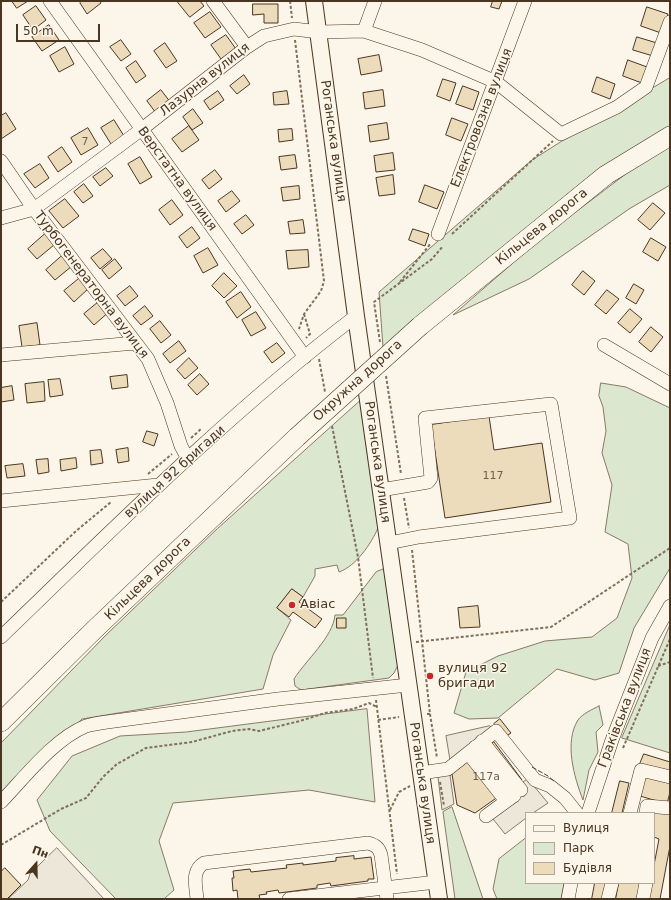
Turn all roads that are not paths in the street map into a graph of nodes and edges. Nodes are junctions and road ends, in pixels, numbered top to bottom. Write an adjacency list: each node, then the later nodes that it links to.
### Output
1 (50, 1): 11 (street, Верстатна вулиця)
2 (213, 1): 9 (street)
3 (314, 1): 8 (main road, Роганська вулиця)
4 (375, 1): 7 (street)
5 (525, 1): 10 (street, Електровозна вулиця)
6 (670, 22): 10 (street, Лазурна вулиця)
7 (364, 31): 8 (street, Лазурна вулиця); 10 (street, Лазурна вулиця)
8 (319, 32): 9 (street, Лазурна вулиця); 17 (main road, Роганська вулиця)
9 (247, 47): 11 (street, Лазурна вулиця)
10 (496, 82): 16 (street, Електровозна вулиця)
11 (142, 129): 14 (street, Лазурна вулиця); 22 (street, Верстатна вулиця)
12 (670, 136): 18 (highway, Кільцева дорога)
13 (1, 161): 14 (street, Турбогенераторна вулиця)
14 (34, 209): 15 (street, Лазурна вулиця); 19 (street, Турбогенераторна вулиця)
15 (1, 218)
16 (445, 237)
17 (356, 316): 22 (street, вулиця 92 бригади); 27 (main road, Роганська вулиця)
18 (420, 326): 24 (highway, Окружна дорога, bridge)
19 (136, 343): 21 (street); 25 (street, Турбогенераторна вулиця)
20 (604, 345): 23 (street)
21 (1, 355)
22 (304, 357): 25 (street, вулиця 92 бригади)
23 (670, 384)
24 (297, 437): 33 (highway, Кільцева дорога)
25 (188, 459): 26 (street, вулиця 92 бригади)
26 (158, 485): 28 (street); 31 (street, вулиця 92 бригади)
27 (381, 490): 29 (main road, Роганська вулиця); 29 (street)
28 (1, 501)
29 (388, 543): 32 (main road, Роганська вулиця)
30 (670, 606): 42 (street, Граківська вулиця)
31 (1, 637)
32 (408, 684): 35 (main road, Роганська вулиця); 39 (street)
33 (1, 722)
34 (475, 747): 35 (street); 37 (street); 38 (street); 38 (street)
35 (421, 776): 46 (main road, Роганська вулиця)
36 (670, 777): 43 (street)
37 (535, 780): 38 (street); 41 (street)
38 (514, 796): 45 (street)
39 (1, 802)
40 (670, 808): 44 (street)
41 (576, 812)
42 (588, 812)
43 (630, 812)
44 (646, 812)
45 (486, 816)
46 (436, 882): 50 (street); 54 (main road, Роганська вулиця)
47 (571, 884): 55 (street)
48 (612, 884): 56 (street)
49 (646, 884): 57 (street)
50 (308, 898): 52 (street)
51 (197, 899): 53 (street)
52 (289, 899)
53 (387, 899)
54 (438, 899)
55 (568, 899)
56 (608, 899)
57 (644, 899)

